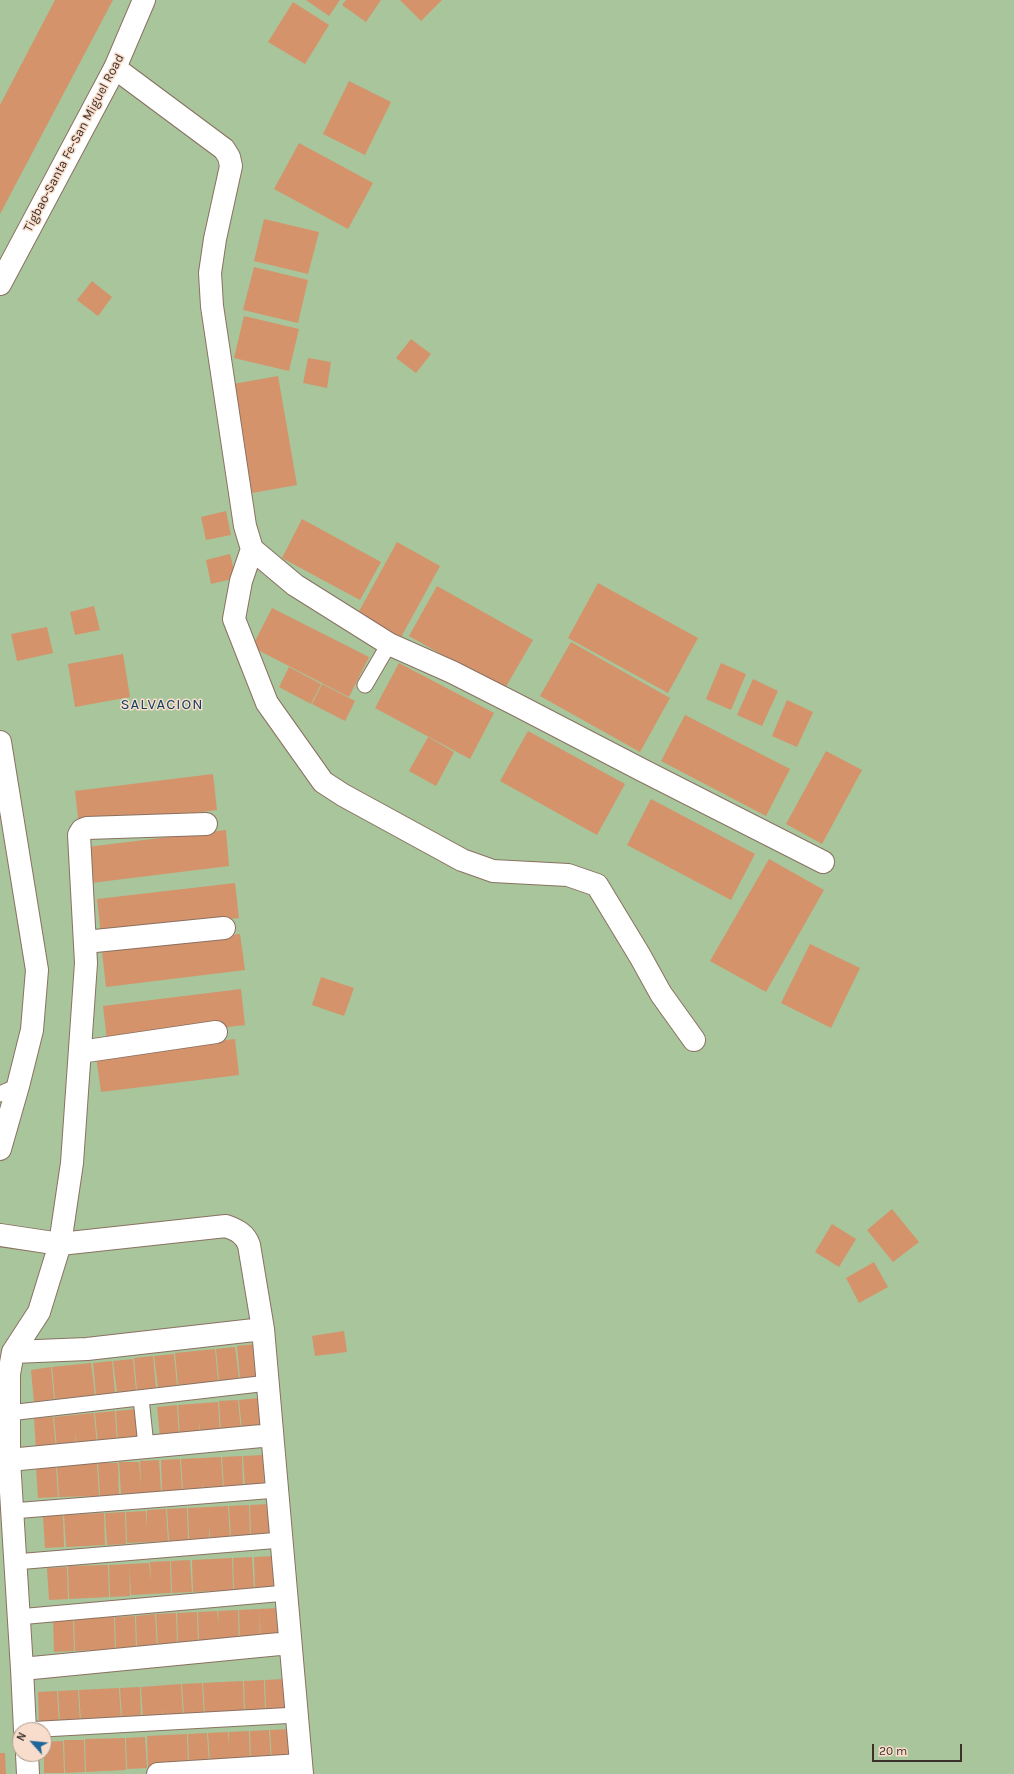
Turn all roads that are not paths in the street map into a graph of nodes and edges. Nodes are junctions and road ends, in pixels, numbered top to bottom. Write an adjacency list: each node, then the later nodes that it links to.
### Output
1 (144, 0): 2 (street, Tigbao-Santa Fe-San Miguel Road)
2 (115, 68): 3 (street, Tigbao-Santa Fe-San Miguel Road); 4 (street)
3 (0, 284)
4 (252, 549): 5 (street); 13 (street)
5 (388, 644): 6 (lane); 9 (street)
6 (365, 685)
7 (0, 742): 15 (street)
8 (206, 824): 11 (street)
9 (823, 862)
10 (224, 928): 11 (street)
11 (85, 942): 14 (street)
12 (216, 1032): 14 (street)
13 (694, 1040)
14 (80, 1052): 18 (street)
15 (9, 1090): 16 (street)
16 (0, 1149)
17 (0, 1235): 18 (street)
18 (60, 1244): 19 (street); 20 (street)
19 (263, 1329): 20 (street); 21 (street)
20 (7, 1364): 23 (street)
21 (268, 1383): 22 (lane); 24 (street)
22 (141, 1398): 23 (lane); 25 (lane)
23 (9, 1413): 26 (street)
24 (272, 1435): 25 (street); 27 (street)
25 (146, 1446): 26 (street)
26 (9, 1460): 28 (street)
27 (277, 1490): 28 (lane); 29 (street)
28 (12, 1512): 30 (street)
29 (281, 1540): 30 (lane); 31 (street)
30 (15, 1562): 32 (street)
31 (286, 1592): 32 (lane); 33 (street)
32 (18, 1617): 34 (street)
33 (290, 1644): 34 (street); 35 (street)
34 (22, 1669): 36 (street)
35 (297, 1715): 37 (lane); 39 (street)
36 (25, 1722)
37 (52, 1729)
38 (27, 1762): 40 (street)
39 (301, 1769): 41 (street)
40 (28, 1774)
41 (158, 1774)

